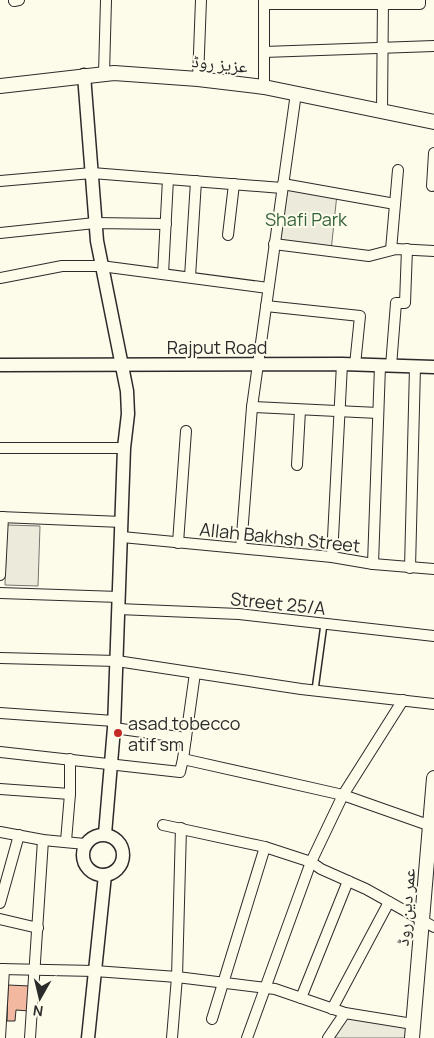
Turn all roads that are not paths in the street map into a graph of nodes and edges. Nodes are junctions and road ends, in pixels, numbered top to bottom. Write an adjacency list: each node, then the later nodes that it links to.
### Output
1 (19, 0): 5 (street)
2 (106, 0): 12 (street)
3 (201, 0): 14 (street)
4 (420, 0): 6 (street)
5 (14, 1)
6 (383, 1): 8 (street); 10 (street)
7 (264, 2): 8 (street); 11 (street)
8 (304, 2)
9 (434, 46): 10 (street)
10 (383, 47): 11 (street); 18 (street)
11 (264, 52): 16 (street)
12 (104, 74): 13 (main road, عزیز روڈ); 14 (main road, عزیز روڈ)
13 (84, 75): 15 (main road, عزیز روڈ); 22 (street)
14 (198, 79): 16 (main road, عزیز روڈ)
15 (0, 86)
16 (264, 87): 17 (main road, عزیز روڈ)
17 (296, 93): 18 (main road, عزیز روڈ); 27 (street)
18 (382, 111): 19 (main road, عزیز روڈ)
19 (434, 122)
20 (434, 153): 28 (street)
21 (398, 170): 29 (street)
22 (92, 173): 23 (street); 24 (street); 30 (street)
23 (168, 179): 25 (street); 31 (street)
24 (0, 181)
25 (196, 181): 26 (street); 40 (street)
26 (234, 184): 27 (street); 33 (street)
27 (282, 186): 29 (street); 34 (street)
28 (432, 186)
29 (395, 204): 36 (street)
30 (95, 223): 31 (street); 32 (street); 38 (street)
31 (166, 224): 39 (street)
32 (0, 233)
33 (228, 235)
34 (274, 244): 36 (street); 42 (street)
35 (407, 249): 36 (street); 37 (street); 48 (street)
36 (391, 250)
37 (434, 251)
38 (102, 266): 39 (street); 41 (street); 44 (street)
39 (163, 274): 40 (street)
40 (190, 277): 42 (street)
41 (0, 278)
42 (268, 288): 43 (street)
43 (266, 306): 45 (street); 47 (street)
44 (122, 364): 46 (street, Rajput Road); 47 (street, Rajput Road); 57 (street)
45 (348, 364): 47 (street, Rajput Road); 48 (street, Rajput Road); 52 (street)
46 (0, 365)
47 (258, 366): 51 (street)
48 (385, 366): 49 (street, Rajput Road); 54 (street)
49 (415, 367): 50 (street, Rajput Road); 66 (street)
50 (434, 367)
51 (252, 407): 53 (street); 63 (street)
52 (340, 409): 53 (street); 54 (street); 64 (street)
53 (300, 410): 58 (street)
54 (378, 413): 65 (street)
55 (186, 431): 62 (street)
56 (0, 448): 57 (street)
57 (124, 448): 60 (street)
58 (297, 465)
59 (1, 517): 60 (street); 68 (street)
60 (122, 522): 61 (street)
61 (122, 537): 62 (street, Allah Bakhsh Street); 70 (street)
62 (178, 543): 63 (street, Allah Bakhsh Street)
63 (242, 548): 64 (street, Allah Bakhsh Street)
64 (332, 556): 65 (street, Allah Bakhsh Street)
65 (373, 564): 66 (street, Allah Bakhsh Street)
66 (410, 568): 67 (street, Allah Bakhsh Street)
67 (434, 569)
68 (0, 575)
69 (0, 593): 70 (street, Street 25/A)
70 (118, 603): 71 (street, Street 25/A); 74 (street)
71 (324, 624): 72 (street, Street 25/A); 76 (lane)
72 (434, 636)
73 (0, 658): 74 (street)
74 (117, 660): 75 (street); 80 (street)
75 (196, 673): 76 (street); 81 (street)
76 (315, 690): 77 (street)
77 (402, 700): 78 (street); 90 (street)
78 (434, 704)
79 (0, 713): 80 (street)
80 (114, 724): 81 (street); 85 (street)
81 (186, 738): 84 (street)
82 (0, 752): 83 (street)
83 (70, 759): 85 (street); 89 (street)
84 (183, 759): 85 (street); 90 (street)
85 (112, 763): 95 (street)
86 (434, 778): 87 (main road, عمر دین روڈ)
87 (434, 788): 91 (main road, عمر دین روڈ)
88 (0, 789): 89 (street)
89 (70, 794): 98 (street)
90 (344, 795): 91 (street); 101 (street)
91 (432, 823): 103 (main road, عمر دین روڈ)
92 (164, 825): 93 (street)
93 (181, 828): 100 (street); 113 (street)
94 (0, 832): 96 (street)
95 (106, 834): 99 (street); 102 (street)
96 (19, 835): 97 (street); 106 (street)
97 (43, 840): 98 (street); 109 (street)
98 (66, 841): 99 (street)
99 (85, 844): 102 (street)
100 (265, 847): 101 (street); 114 (street)
101 (311, 862): 104 (street); 115 (street)
102 (105, 875): 112 (street)
103 (430, 877): 108 (main road, عمر دین روڈ)
104 (348, 881): 105 (street); 116 (street)
105 (389, 902): 108 (street); 117 (street)
106 (0, 904)
107 (0, 919): 109 (street)
108 (428, 924): 120 (main road, عمر دین روڈ)
109 (38, 928): 111 (street)
110 (2, 969): 111 (street); 121 (street)
111 (36, 970): 112 (street); 122 (street)
112 (95, 971): 113 (street); 123 (street)
113 (177, 977): 114 (street); 124 (street)
114 (224, 983): 115 (street); 119 (street)
115 (265, 988): 116 (street); 125 (street)
116 (301, 998): 117 (street)
117 (332, 1008): 118 (street)
118 (345, 1013): 120 (street); 126 (street)
119 (212, 1019)
120 (412, 1031)
121 (0, 1038)
122 (30, 1038)
123 (88, 1038)
124 (172, 1038)
125 (247, 1038)
126 (328, 1038)

